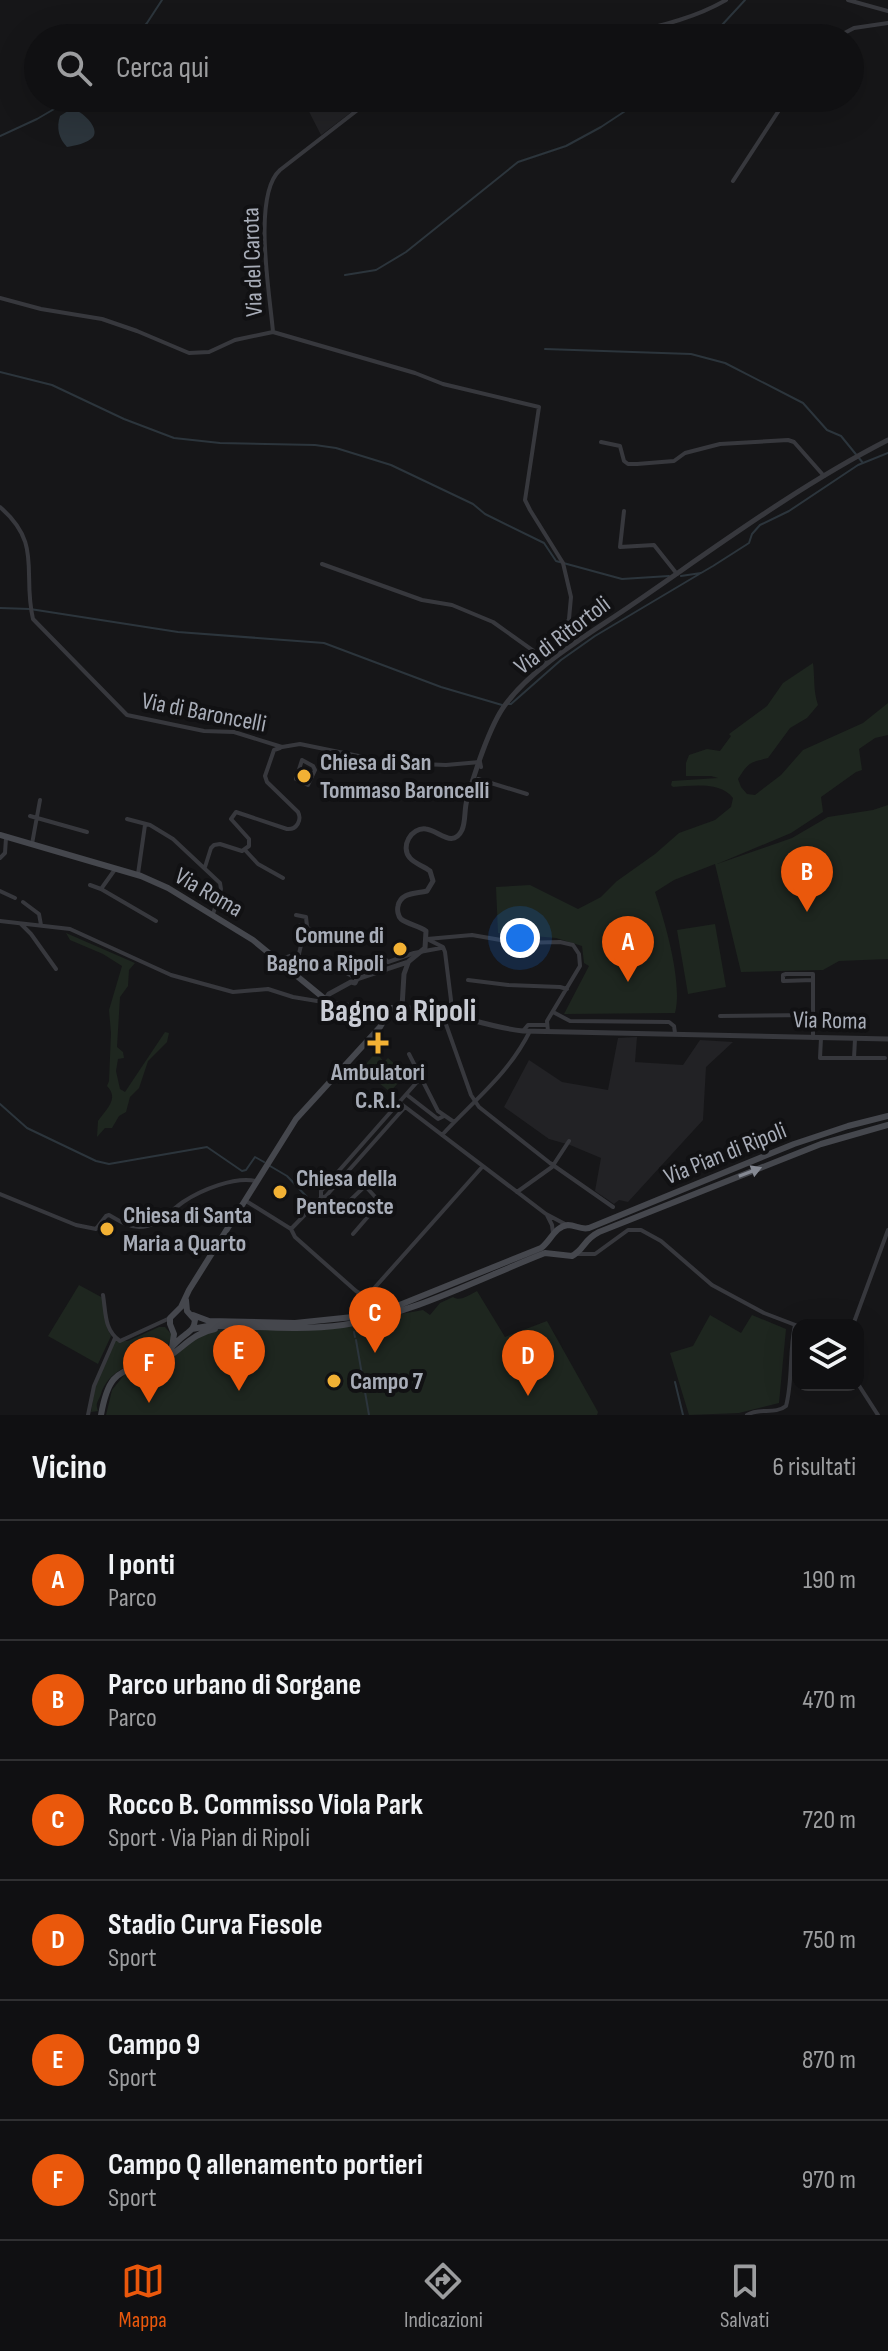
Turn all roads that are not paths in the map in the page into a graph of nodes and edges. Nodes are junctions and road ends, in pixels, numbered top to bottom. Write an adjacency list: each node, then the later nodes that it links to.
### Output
1 (726, 0): 5 (street)
2 (848, 0): 3 (street)
3 (888, 11)
4 (888, 23): 6 (street)
5 (664, 24)
6 (864, 27)
7 (355, 112): 11 (street, Via del Carota)
8 (778, 112): 9 (street)
9 (733, 181)
10 (0, 298): 11 (street, Via del Carota)
11 (273, 332): 19 (street)
12 (888, 440): 14 (street, Via di Ritortoli)
13 (601, 442): 14 (street)
14 (824, 476): 18 (street, Via di Ritortoli)
15 (0, 507): 20 (street, Via di Baroncelli)
16 (624, 511): 18 (street)
17 (322, 564): 19 (street)
18 (677, 574): 19 (street, Via di Ritortoli)
19 (549, 662): 22 (street, Via di Ritortoli)
20 (282, 747): 22 (street, Via di Baroncelli); 33 (street)
21 (302, 760): 21 (street)
22 (481, 760): 24 (street, Via di Ritortoli)
23 (527, 794): 24 (street)
24 (468, 796): 54 (street, Via di Ritortoli)
25 (40, 800): 27 (street)
26 (30, 816): 27 (street)
27 (37, 818): 30 (street); 32 (street)
28 (127, 819): 29 (street)
29 (145, 825): 35 (street); 37 (street)
30 (87, 832)
31 (3, 835): 32 (main road, Via Roma); 34 (street)
32 (32, 844): 36 (main road, Via Roma)
33 (245, 850): 35 (street); 38 (street)
34 (0, 858)
35 (205, 867): 45 (street)
36 (116, 868): 37 (main road, Via Roma); 40 (street)
37 (138, 875): 45 (main road, Via Roma)
38 (283, 878)
39 (90, 885): 40 (street)
40 (101, 889): 49 (street)
41 (0, 891): 42 (street)
42 (15, 898)
43 (23, 902): 51 (street)
44 (307, 910): 47 (street)
45 (213, 914): 58 (main road, Via Roma)
46 (296, 915): 47 (street)
47 (306, 917): 53 (street)
48 (0, 921): 50 (street)
49 (156, 921)
50 (21, 924): 51 (street); 61 (street)
51 (41, 925): 66 (street)
52 (300, 925): 53 (street)
53 (309, 928): 57 (street)
54 (427, 939): 55 (street, Via di Ritortoli); 56 (street); 65 (street)
55 (443, 947): 56 (street); 71 (street)
56 (422, 952): 59 (street); 60 (street)
57 (298, 958): 58 (street); 62 (street)
58 (279, 960): 66 (main road, Via Roma)
59 (386, 960)
60 (408, 962): 62 (street); 67 (street)
61 (56, 969)
62 (353, 979): 66 (street)
63 (468, 980): 65 (street)
64 (783, 981): 72 (street)
65 (567, 989): 70 (street)
66 (325, 1000): 68 (main road, Via Roma)
67 (402, 1007): 68 (street, Via Roma); 69 (street, Via Roma)
68 (391, 1008): 98 (main road)
69 (441, 1011): 71 (street, Via Roma); 86 (street)
70 (553, 1012): 74 (street); 77 (street, Via Roma)
71 (451, 1013): 75 (street, Via Roma)
72 (813, 1015): 73 (street); 78 (street)
73 (720, 1016)
74 (547, 1029): 75 (street, Via Roma); 76 (street, Via Roma); 77 (street, Via Roma)
75 (523, 1031): 76 (street, Via Roma)
76 (530, 1031): 86 (street)
77 (675, 1033): 78 (street, Via Roma)
78 (817, 1038): 79 (street, Via Roma); 82 (street)
79 (855, 1039): 80 (street, Via Roma); 82 (street)
80 (888, 1039)
81 (409, 1054): 84 (street)
82 (854, 1058): 83 (street)
83 (885, 1058)
84 (422, 1079): 85 (street); 89 (street)
85 (407, 1095): 87 (street); 89 (street)
86 (475, 1102): 91 (street); 96 (street)
87 (400, 1103): 88 (street); 95 (street)
88 (405, 1107): 93 (street); 95 (street)
89 (444, 1116): 91 (street)
90 (888, 1116): 105 (main road, Via Pian di Ripoli)
91 (454, 1122): 93 (street)
92 (888, 1125): 110 (main road, Via Pian di Ripoli, one-way to 92)
93 (442, 1135): 97 (street)
94 (569, 1141): 96 (street)
95 (368, 1143): 101 (street)
96 (553, 1165): 99 (street); 103 (street)
97 (483, 1166): 99 (street); 106 (street)
98 (258, 1181): 100 (street); 102 (main road)
99 (517, 1192): 104 (street)
100 (0, 1194)
101 (321, 1198): 106 (street); 108 (street)
102 (246, 1201): 106 (street); 115 (main road)
103 (613, 1207)
104 (546, 1214): 105 (street); 109 (street)
105 (575, 1227): 109 (main road, Via Pian di Ripoli); 110 (main road)
106 (291, 1229)
107 (888, 1230): 119 (street)
108 (353, 1234)
109 (553, 1236): 111 (main road); 117 (main road, Via Pian di Ripoli)
110 (583, 1244): 112 (main road, Via Pian di Ripoli); 113 (street)
111 (558, 1253): 112 (main road); 121 (main road)
112 (575, 1255): 113 (street)
113 (588, 1255): 120 (street)
114 (103, 1295): 126 (street)
115 (186, 1296): 116 (main road); 117 (main road)
116 (177, 1310): 117 (main road); 118 (main road)
117 (190, 1313): 124 (main road)
118 (170, 1318): 122 (street); 123 (main road)
119 (855, 1319)
120 (792, 1324)
121 (226, 1327): 124 (main road); 129 (main road)
122 (151, 1328): 123 (street); 126 (street)
123 (172, 1329): 125 (main road); 128 (main road)
124 (192, 1329): 125 (main road)
125 (185, 1334): 128 (main road)
126 (114, 1337): 131 (street)
127 (792, 1343): 133 (street)
128 (172, 1347): 129 (main road)
129 (141, 1364): 132 (main road)
130 (863, 1391): 134 (street)
131 (88, 1415)
132 (101, 1415)
133 (747, 1415)
134 (878, 1415)

